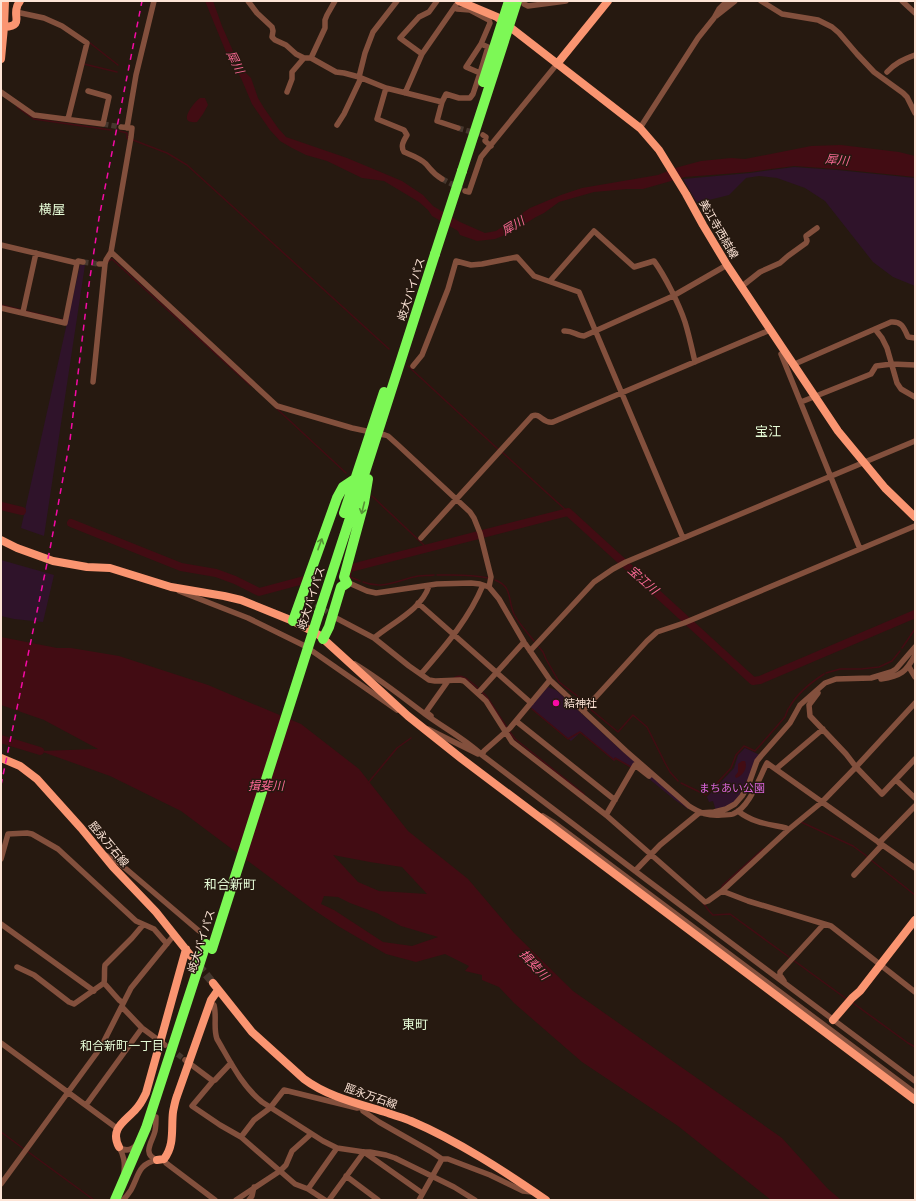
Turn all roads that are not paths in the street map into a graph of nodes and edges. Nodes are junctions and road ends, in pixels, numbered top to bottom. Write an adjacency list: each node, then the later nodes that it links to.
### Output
1 (4, 1): 22 (street)
2 (20, 1): 18 (street)
3 (154, 1): 50 (street)
4 (248, 1): 26 (street)
5 (334, 1): 27 (street)
6 (397, 1): 32 (street)
7 (437, 1): 24 (street)
8 (509, 1): 21 (highway, 岐大バイパス)
9 (517, 1): 21 (highway, 岐大バイパス)
10 (524, 1): 11 (street)
11 (566, 1)
12 (608, 1): 29 (street)
13 (727, 1): 20 (street)
14 (735, 1): 20 (street)
15 (761, 1): 39 (street)
16 (904, 2): 19 (street)
17 (462, 3): 21 (street, 美江寺西結線); 23 (street); 24 (street)
18 (16, 12): 22 (street); 40 (street)
19 (915, 13)
20 (714, 18): 43 (street)
21 (506, 24): 29 (street, 美江寺西結線); 74 (highway, 岐大バイパス, bridge)
22 (3, 27): 28 (street)
23 (481, 44): 31 (street); 31 (street)
24 (422, 54): 37 (street)
25 (915, 55): 30 (street)
26 (304, 58): 27 (street); 36 (street)
27 (311, 58): 32 (street)
28 (1, 59)
29 (557, 64): 43 (street, 美江寺西結線); 45 (street)
30 (886, 72)
31 (480, 73): 38 (street)
32 (360, 78): 33 (street); 41 (street)
33 (386, 88): 37 (street); 46 (street)
34 (88, 91): 40 (street)
35 (1, 92): 40 (street)
36 (287, 92)
37 (405, 93): 38 (street)
38 (442, 102): 42 (street)
39 (915, 113)
40 (68, 119)
41 (337, 125)
42 (458, 128)
43 (640, 128): 52 (street, 美江寺西結線)
44 (483, 135): 45 (street)
45 (491, 146): 47 (street)
46 (442, 179)
47 (466, 191)
48 (817, 228): 54 (street)
49 (1, 245): 51 (street)
50 (111, 252): 69 (street); 74 (street)
51 (36, 254): 57 (street); 57 (street)
52 (727, 265): 54 (street, 美江寺西結線); 55 (street)
53 (550, 281): 55 (street); 61 (street); 68 (street)
54 (741, 286): 59 (street, 美江寺西結線)
55 (673, 296): 61 (street); 64 (street)
56 (1, 308): 57 (street)
57 (23, 312)
58 (875, 329): 62 (street); 65 (street); 66 (street)
59 (770, 330): 63 (street, 美江寺西結線); 64 (street)
60 (564, 331): 61 (street)
61 (596, 331): 70 (street)
62 (915, 338)
63 (785, 352): 66 (street, 美江寺西結線); 73 (street)
64 (695, 362): 70 (street)
65 (892, 364): 67 (street); 71 (street); 72 (street)
66 (794, 365): 71 (street, 美江寺西結線)
67 (915, 365)
68 (413, 366)
69 (93, 382)
70 (622, 392): 80 (street); 84 (street)
71 (815, 396): 73 (street); 76 (street, 美江寺西結線)
72 (915, 397)
73 (801, 402): 78 (street)
74 (374, 433): 77 (highway, 岐大バイパス); 79 (highway, 岐大バイパス); 80 (street)
75 (915, 441): 76 (street)
76 (863, 462): 78 (street); 81 (street, 美江寺西結線)
77 (366, 469): 87 (highway, one-way to 87); 92 (highway, 岐大バイパス)
78 (831, 475): 84 (street); 86 (street)
79 (355, 478): 92 (highway, 岐大バイパス); 94 (highway, one-way to 79)
80 (456, 499): 83 (street); 89 (street)
81 (915, 517)
82 (915, 526): 86 (street)
83 (421, 538)
84 (683, 538): 100 (street)
85 (1, 540): 90 (street)
86 (860, 549): 114 (street)
87 (346, 583): 88 (street); 97 (highway)
88 (429, 586): 89 (street); 91 (street)
89 (486, 586): 95 (street); 98 (street)
90 (171, 587): 94 (street); 115 (street)
91 (418, 604): 95 (street); 96 (street)
92 (316, 612): 152 (highway, 岐大バイパス, bridge)
93 (336, 618): 96 (street)
94 (293, 621): 97 (street)
95 (454, 635): 104 (street); 105 (street)
96 (374, 638): 105 (street)
97 (323, 639): 102 (street)
98 (524, 642): 100 (street); 104 (street)
99 (915, 647): 107 (street)
100 (530, 651): 108 (street)
101 (915, 655): 103 (street)
102 (346, 660): 115 (street); 117 (street)
103 (909, 667): 106 (street); 107 (street)
104 (497, 672): 111 (street); 112 (street)
105 (421, 674): 109 (street)
106 (915, 677)
107 (871, 678): 110 (street)
108 (550, 680): 112 (street); 114 (street)
109 (448, 681): 111 (street); 117 (street)
110 (825, 683): 119 (street); 134 (street)
111 (478, 694): 120 (street)
112 (531, 703): 116 (street)
113 (915, 703): 124 (street)
114 (583, 712): 127 (street)
115 (408, 716): 118 (street)
116 (516, 721): 120 (street); 129 (street)
117 (436, 722): 121 (street)
118 (421, 727): 121 (street); 133 (street)
119 (823, 729): 124 (street); 125 (street)
120 (505, 731): 121 (street); 135 (street)
121 (482, 755): 142 (street)
122 (1, 758): 138 (street, 脛永万石線)
123 (915, 759): 126 (street)
124 (856, 767): 126 (street); 130 (street)
125 (776, 769): 130 (street); 132 (street)
126 (896, 780): 128 (street)
127 (662, 783): 129 (street); 134 (street)
128 (915, 798)
129 (615, 800): 135 (street)
130 (822, 802): 136 (street); 137 (street)
131 (915, 806): 137 (street)
132 (738, 811): 134 (street); 136 (street)
133 (533, 813): 173 (street); 174 (street)
134 (699, 813): 139 (street)
135 (606, 815): 139 (street)
136 (788, 830): 144 (street)
137 (881, 844): 141 (street); 143 (street)
138 (102, 854): 149 (street); 150 (street, 脛永万石線)
139 (650, 855): 142 (street); 144 (street)
140 (1, 859): 148 (street)
141 (915, 868)
142 (635, 871): 155 (street)
143 (854, 875)
144 (722, 891): 147 (street)
145 (915, 920): 153 (street)
146 (1, 924): 159 (street)
147 (824, 924): 153 (street); 155 (street)
148 (143, 925): 151 (street); 156 (street)
149 (199, 931)
150 (174, 935): 151 (street); 166 (street, 脛永万石線)
151 (167, 944): 161 (street)
152 (209, 946): 169 (highway, 岐大バイパス); 178 (highway, 岐大バイパス)
153 (880, 965): 160 (street); 163 (street)
154 (17, 967): 159 (street)
155 (783, 982): 163 (street)
156 (104, 983): 159 (street); 161 (street)
157 (212, 984): 158 (street, 脛永万石線)
158 (218, 990): 167 (street); 176 (street, 脛永万石線)
159 (94, 991)
160 (915, 992)
161 (123, 1005): 164 (street); 172 (street)
162 (214, 1005): 168 (street)
163 (833, 1020): 171 (street)
164 (142, 1028): 166 (street); 175 (street)
165 (1, 1042): 172 (street)
166 (163, 1044): 179 (street)
167 (187, 1061): 170 (street); 186 (street)
168 (231, 1063): 170 (street); 177 (street)
169 (165, 1071): 182 (street); 195 (highway, 岐大バイパス)
170 (213, 1081): 181 (street)
171 (915, 1081)
172 (68, 1092): 175 (street); 190 (street)
173 (915, 1094)
174 (915, 1100)
175 (86, 1105): 179 (street)
176 (362, 1106): 177 (street); 185 (street); 193 (street, 脛永万石線)
177 (270, 1108): 180 (street); 181 (street)
178 (156, 1117): 186 (street); 196 (highway, 岐大バイパス)
179 (118, 1129): 182 (street)
180 (311, 1134): 183 (street); 187 (street)
181 (241, 1137): 187 (street)
182 (119, 1147): 195 (street)
183 (337, 1148): 184 (street); 192 (street)
184 (364, 1152): 188 (street); 189 (street); 194 (street)
185 (442, 1159): 189 (street); 193 (street)
186 (161, 1160): 196 (street); 197 (street)
187 (280, 1171): 191 (street); 192 (street)
188 (346, 1176): 201 (street); 202 (street)
189 (432, 1177): 194 (street); 204 (street)
190 (1, 1184)
191 (254, 1187): 198 (street); 199 (street)
192 (308, 1189): 200 (street)
193 (535, 1192): 205 (street, 脛永万石線)
194 (422, 1193): 203 (street)
195 (115, 1200)
196 (123, 1200)
197 (215, 1200)
198 (236, 1200)
199 (249, 1200)
200 (325, 1200)
201 (329, 1200)
202 (378, 1200)
203 (419, 1200)
204 (475, 1200)
205 (546, 1200)

